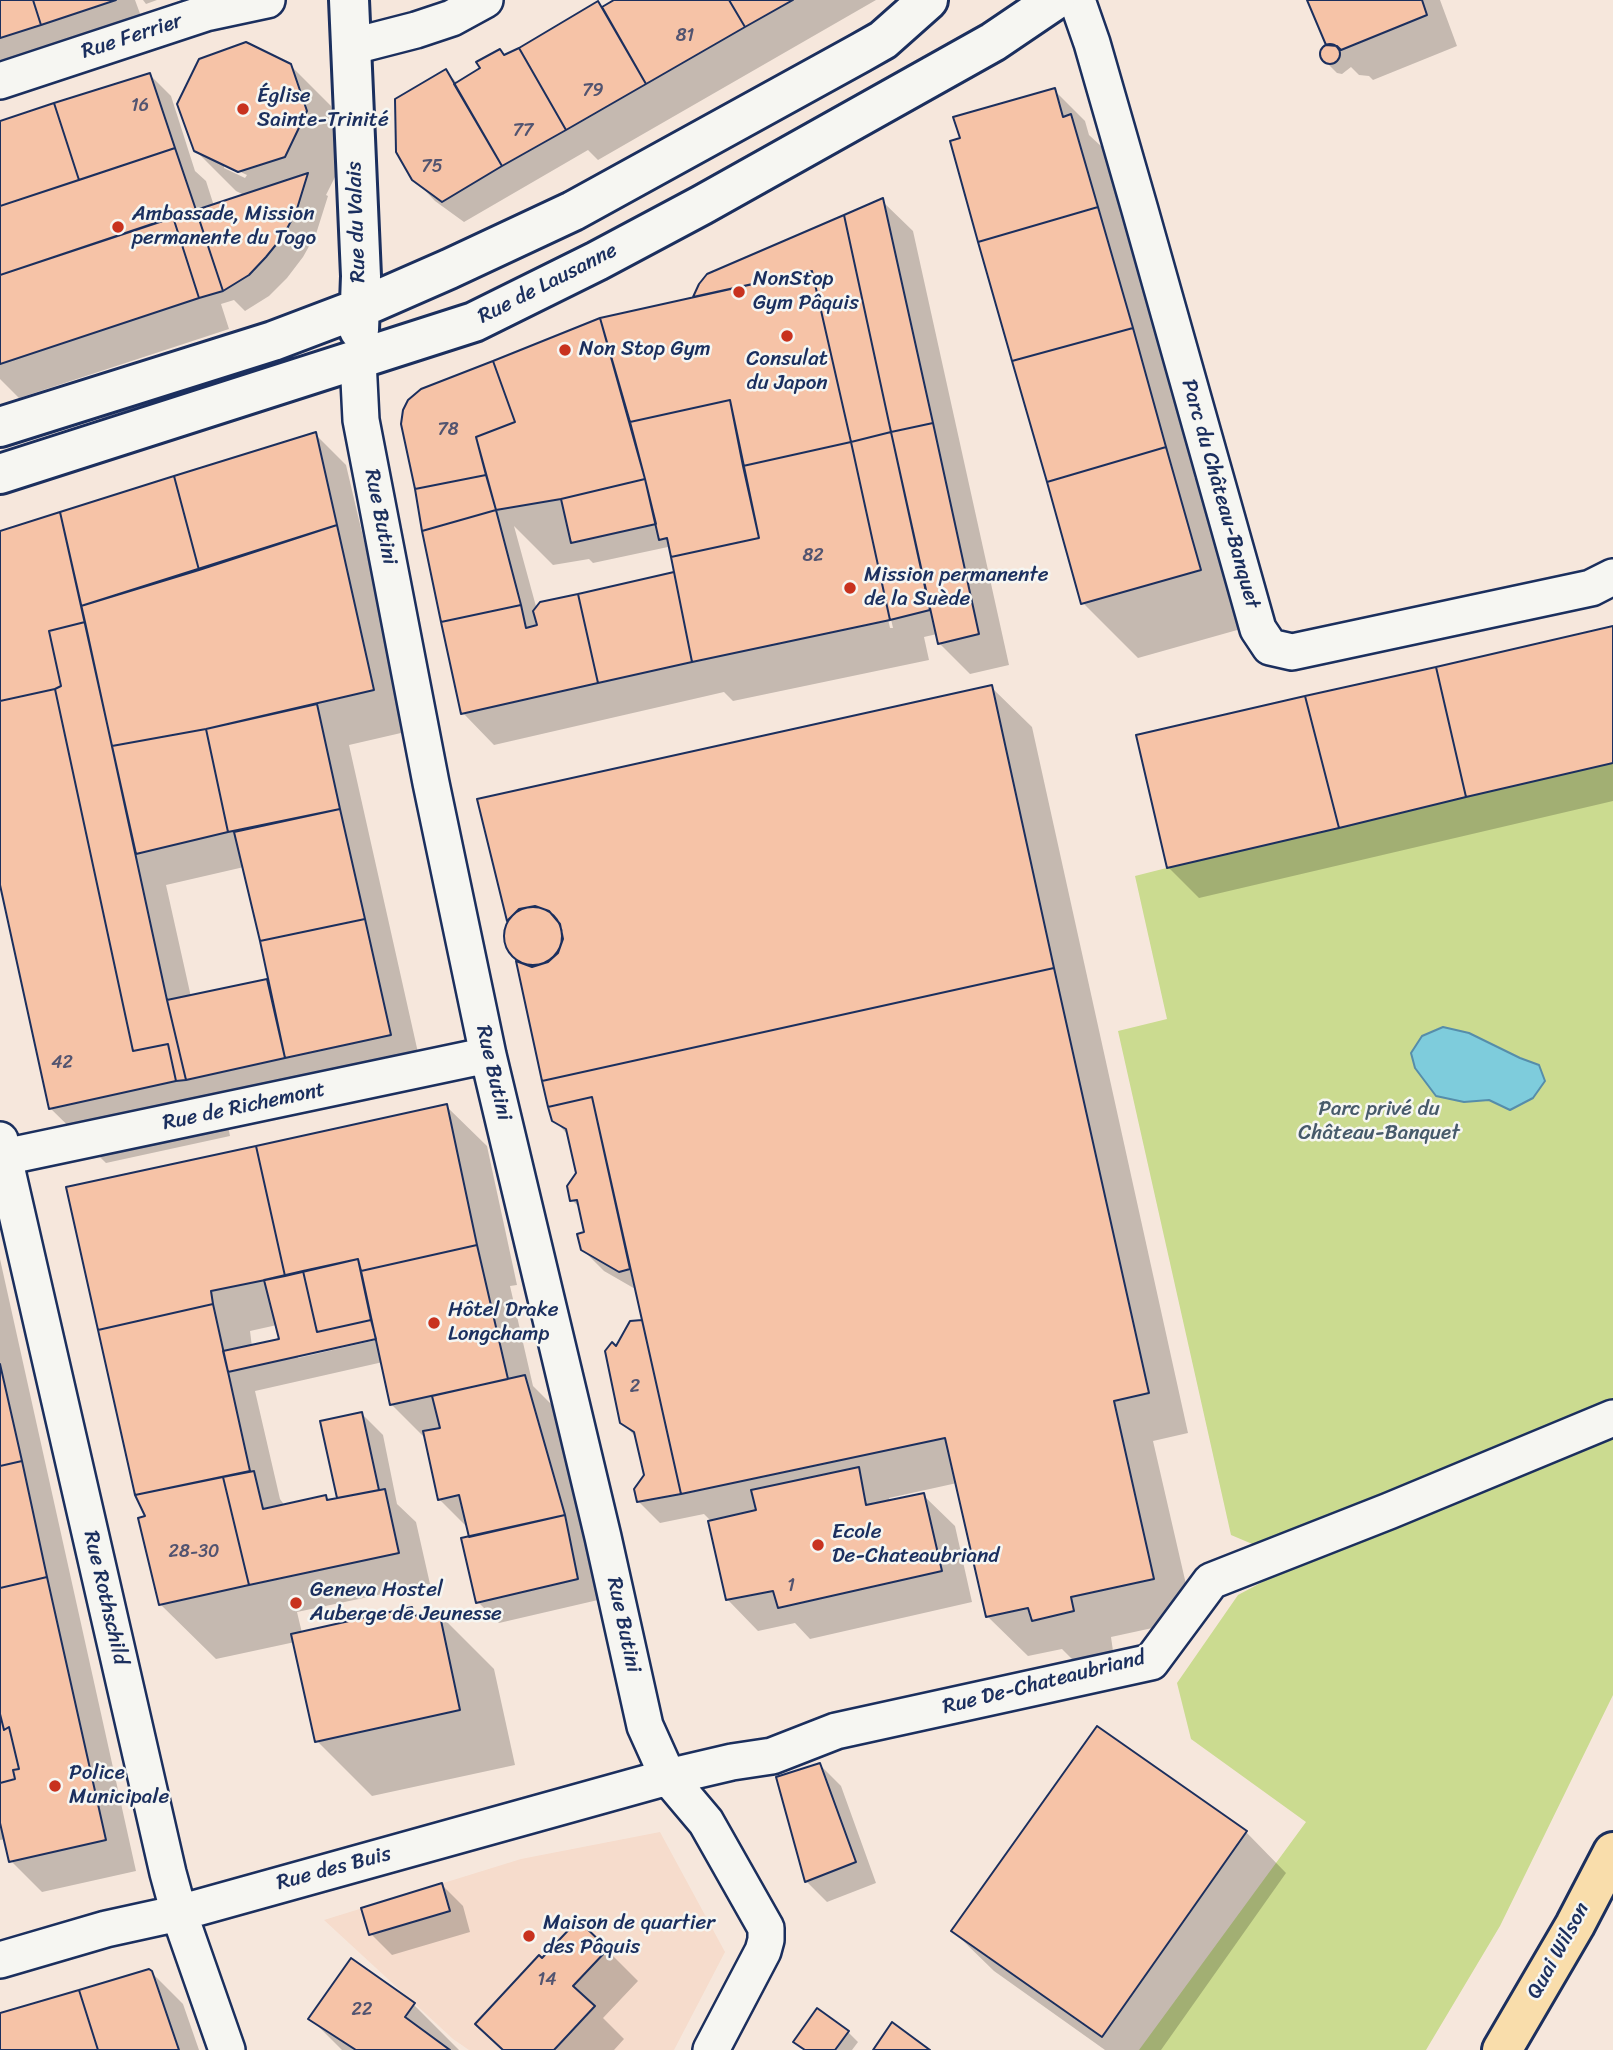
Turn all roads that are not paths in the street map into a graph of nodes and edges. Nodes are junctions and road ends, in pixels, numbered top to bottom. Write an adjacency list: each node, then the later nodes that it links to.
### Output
1 (267, 0): 8 (street, Rue Ferrier)
2 (349, 0): 7 (main road, Rue du Valais)
3 (485, 0): 7 (street)
4 (928, 0): 9 (main road)
5 (1055, 0): 10 (main road, Rue de Lausanne)
6 (1077, 0): 13 (street, Parc du Château-Banquet)
7 (350, 47): 9 (main road, Rue du Valais)
8 (0, 81)
9 (360, 308): 10 (main road, Rue du Valais); 11 (main road)
10 (358, 360): 12 (main road, Rue de Lausanne); 14 (street, Rue Butini)
11 (0, 427)
12 (0, 474)
13 (1613, 577)
14 (488, 1055): 15 (street, Rue de Richemont); 17 (street, Rue Butini)
15 (1, 1152): 19 (street, Rue Rothschild)
16 (1613, 1418): 17 (street, Rue De-Chateaubriand)
17 (668, 1777): 19 (street, Rue des Buis); 22 (street, Rue Butini)
18 (1613, 1852): 23 (main road, Quai Wilson)
19 (179, 1913): 20 (street, Rue des Buis); 21 (street, Rue Rothschild)
20 (0, 1960)
21 (228, 2050)
22 (711, 2050)
23 (1503, 2050)

